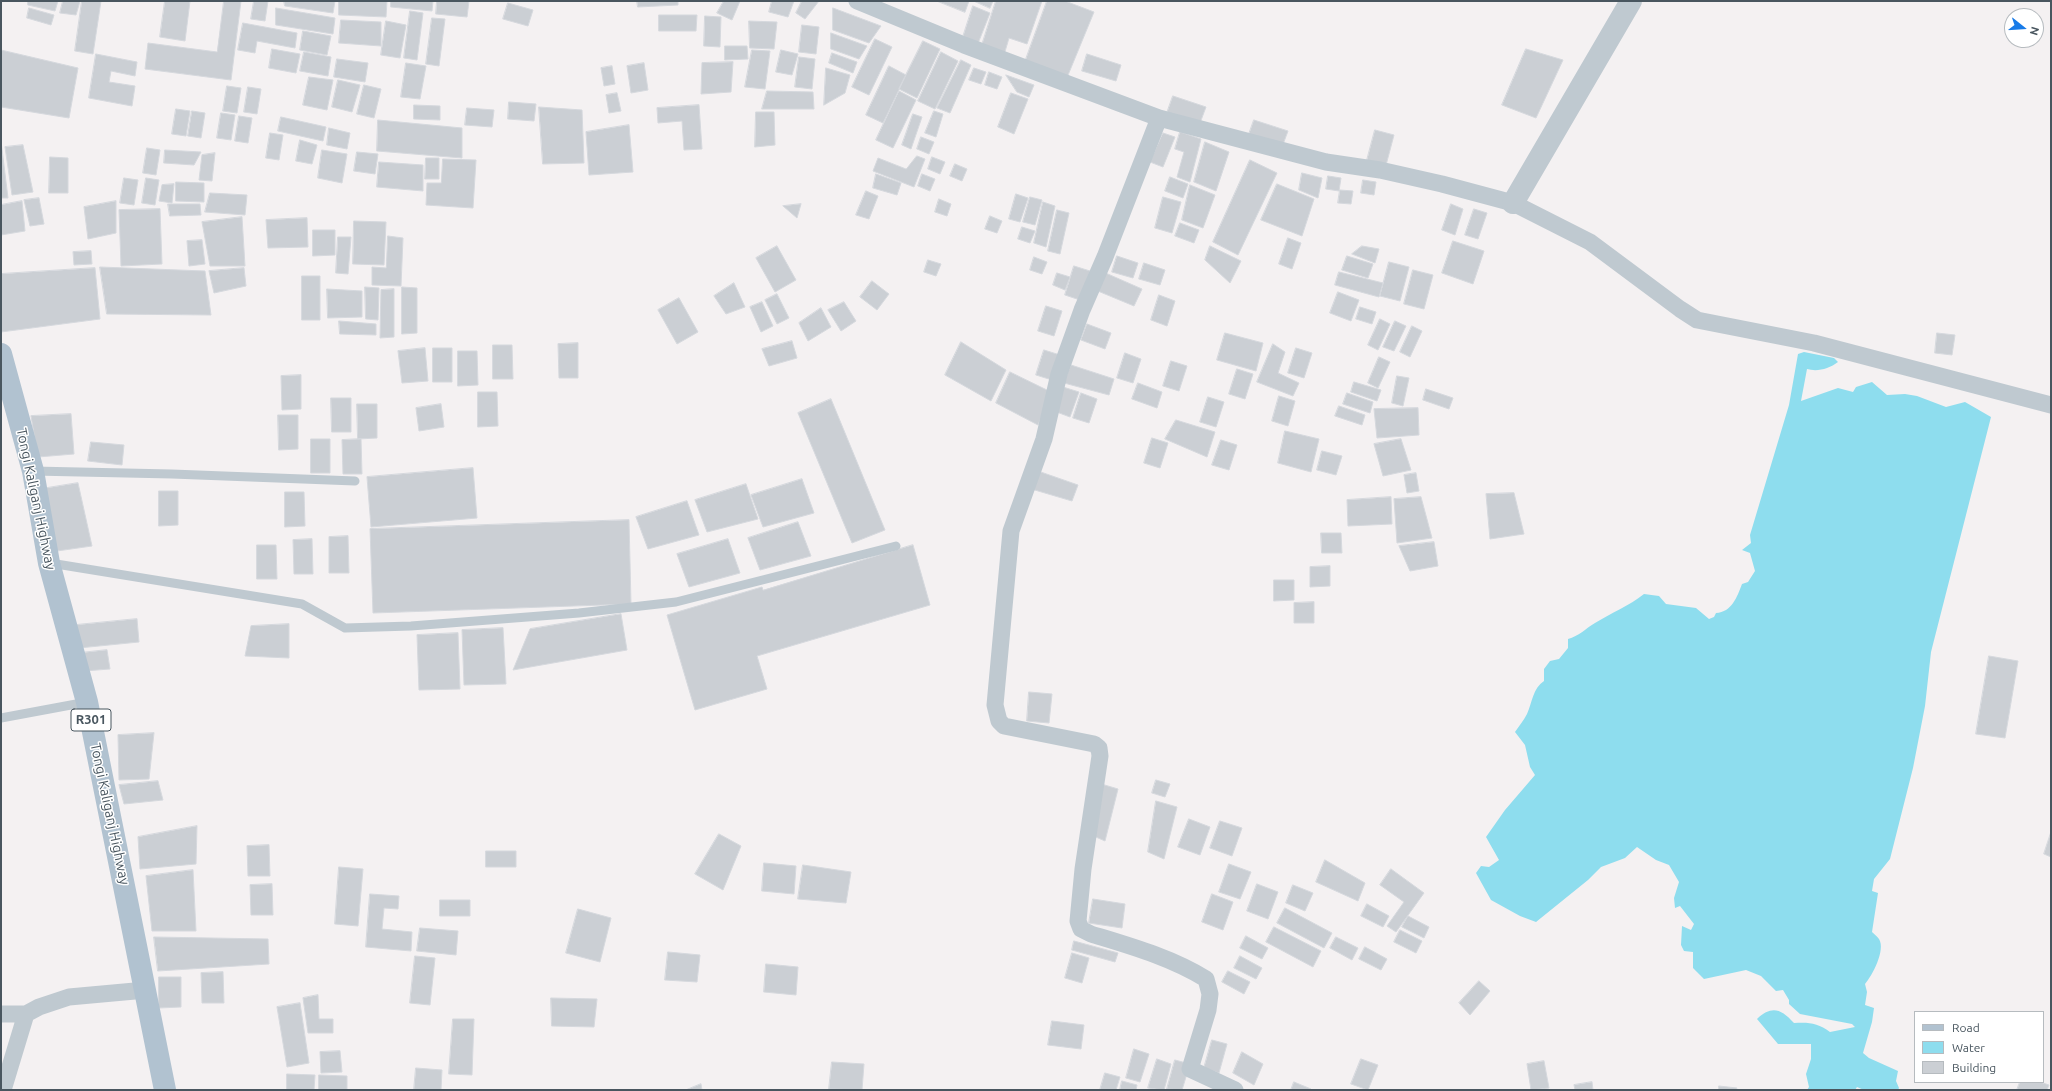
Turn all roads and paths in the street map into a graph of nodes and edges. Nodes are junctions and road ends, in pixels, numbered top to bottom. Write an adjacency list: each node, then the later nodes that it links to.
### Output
1 (857, 1): 3 (street)
2 (1631, 1): 4 (street)
3 (1160, 118): 4 (street); 18 (street)
4 (1512, 203): 6 (street)
5 (1, 354): 7 (main road, Tongi Kaliganj Highway / R301)
6 (2051, 405)
7 (33, 471): 8 (lane); 10 (main road, Tongi Kaliganj Highway / R301)
8 (355, 481)
9 (896, 546): 10 (lane)
10 (49, 563): 11 (main road, Tongi Kaliganj Highway / R301)
11 (88, 702): 12 (lane); 13 (main road, Tongi Kaliganj Highway / R301)
12 (1, 718)
13 (146, 990): 15 (street); 17 (main road, Tongi Kaliganj Highway / R301)
14 (1, 1014): 15 (street)
15 (26, 1014): 16 (street)
16 (3, 1090)
17 (165, 1090)
18 (1235, 1090)

